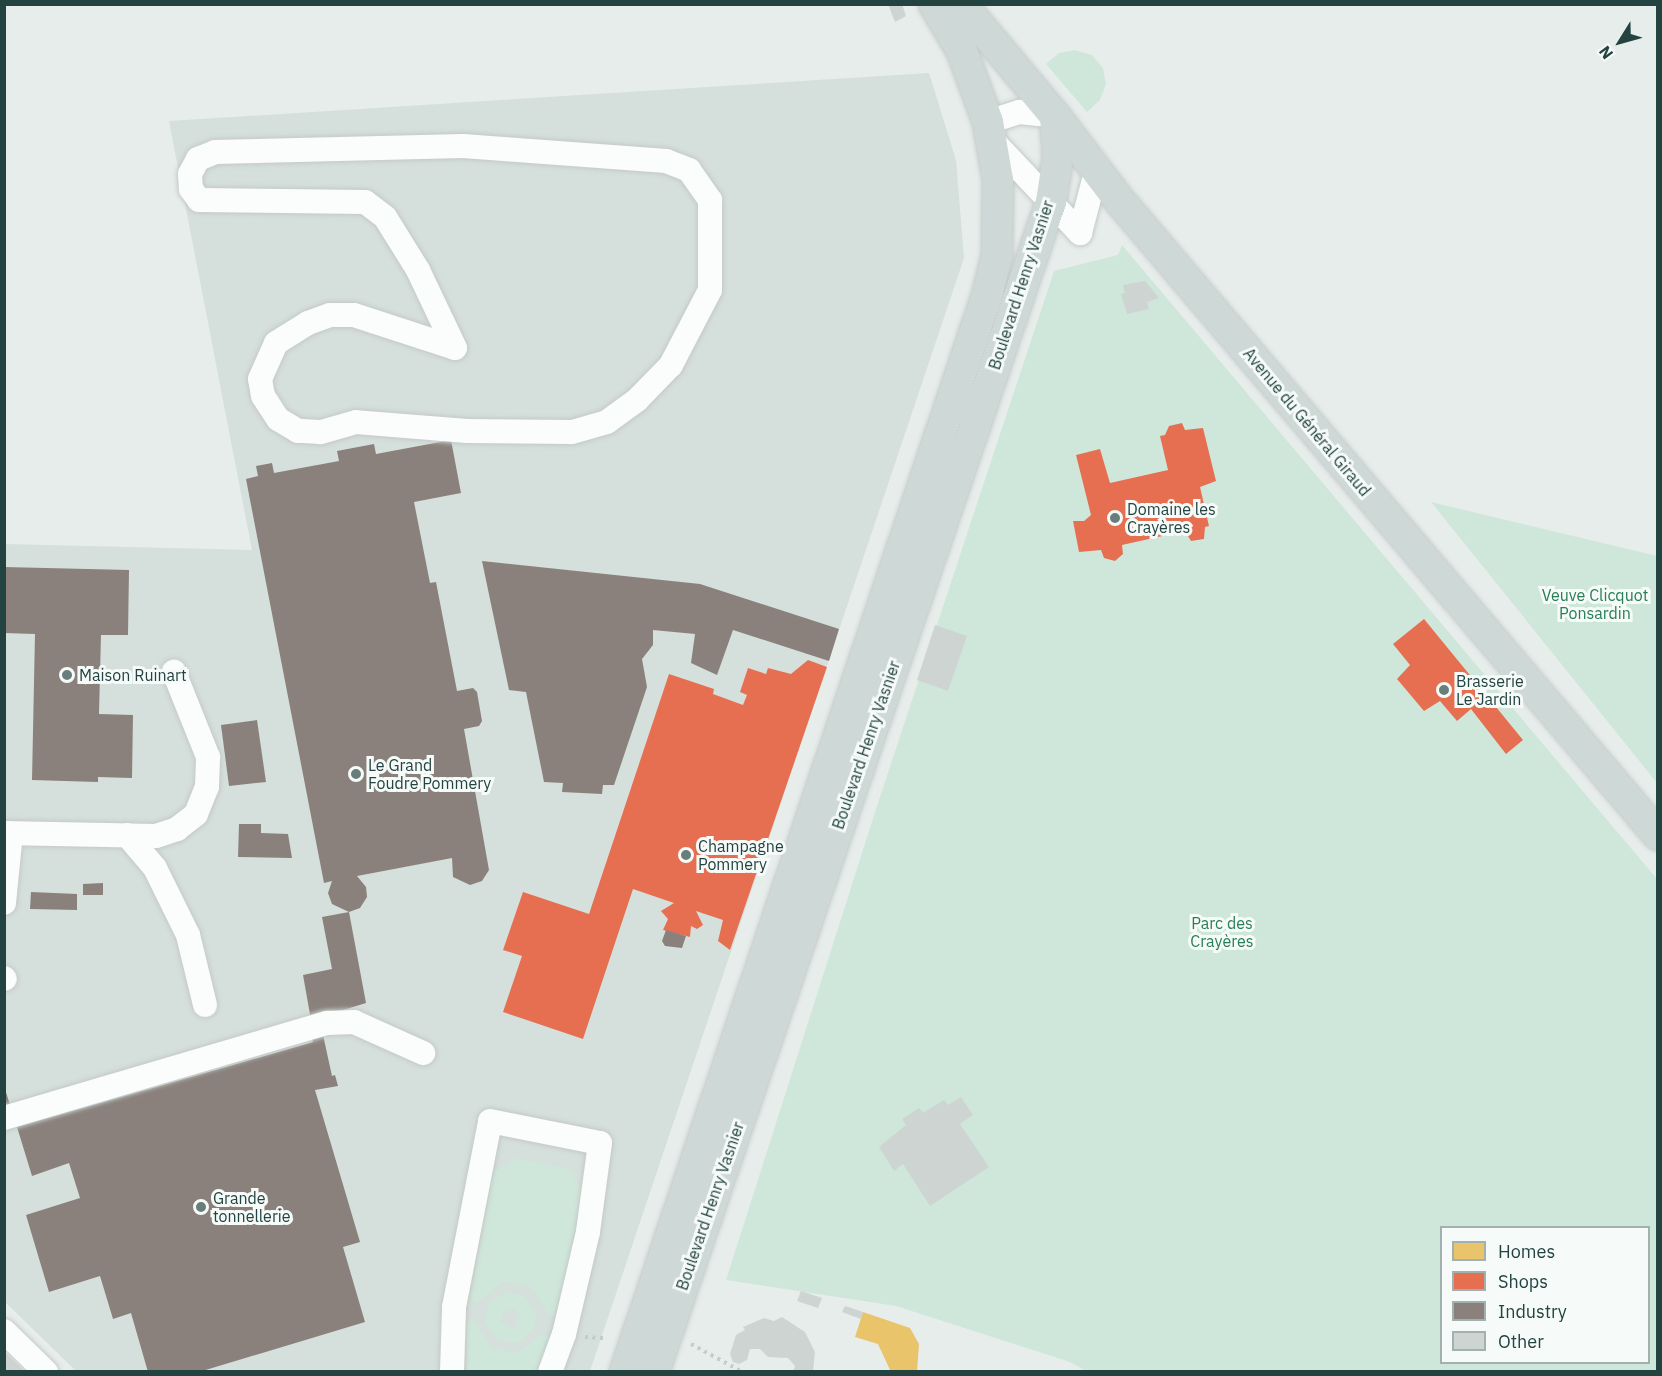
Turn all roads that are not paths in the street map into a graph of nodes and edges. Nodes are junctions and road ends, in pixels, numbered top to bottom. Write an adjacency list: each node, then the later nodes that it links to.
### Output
1 (934, 4): 4 (main road)
2 (961, 4): 3 (main road, Avenue du Général Giraud)
3 (1055, 116): 4 (street); 5 (main road, Avenue du Général Giraud); 6 (main road, Boulevard Henry Vasnier)
4 (990, 131): 6 (street); 20 (main road, Boulevard Henry Vasnier)
5 (1096, 172): 6 (street); 11 (main road, Avenue du Général Giraud)
6 (1051, 202): 21 (main road, Boulevard Henry Vasnier)
7 (455, 348): 7 (street)
8 (174, 672): 10 (street)
9 (8, 833): 10 (street); 12 (street)
10 (127, 835): 13 (street)
11 (1658, 835)
12 (4, 903)
13 (205, 1005)
14 (423, 1053): 15 (street)
15 (4, 1118)
16 (4, 1330): 17 (street)
17 (46, 1371)
18 (452, 1371): 19 (street)
19 (550, 1371)
20 (626, 1371)
21 (654, 1371)

